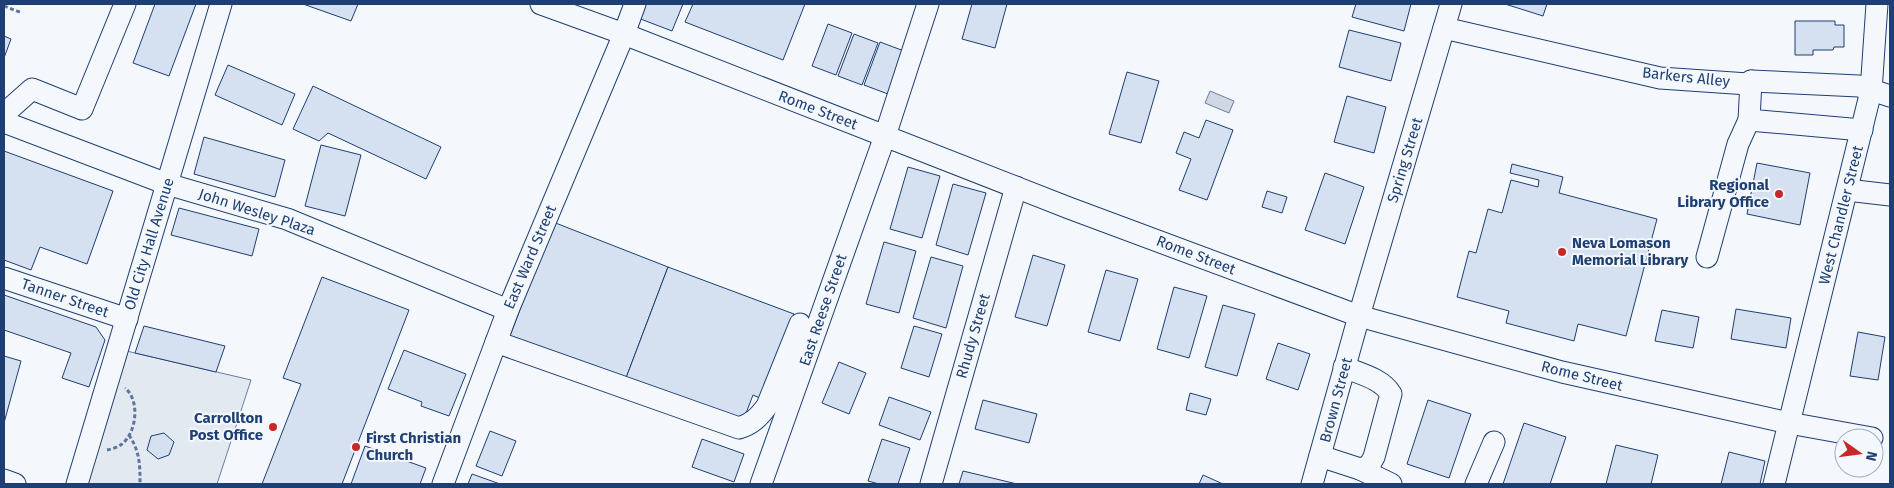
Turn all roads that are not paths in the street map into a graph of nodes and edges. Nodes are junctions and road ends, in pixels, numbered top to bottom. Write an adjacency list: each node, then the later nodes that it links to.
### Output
1 (125, 4): 12 (street)
2 (221, 4): 17 (street, Old City Hall Avenue)
3 (542, 4): 9 (street, Rome Street)
4 (635, 4): 9 (street, East Ward Street)
5 (928, 4): 16 (street, East Reese Street)
6 (1450, 4): 8 (street, Spring Street)
7 (1877, 4): 11 (street, West Chandler Street)
8 (1444, 28): 10 (street, Barkers Alley); 24 (street, Spring Street)
9 (624, 34): 16 (street, Rome Street); 23 (street, East Ward Street)
10 (1751, 81): 11 (street, Barkers Alley); 13 (street)
11 (1880, 93): 15 (street, West Chandler Street)
12 (4, 114)
13 (1749, 120): 15 (street); 21 (street)
14 (4, 122): 17 (street, John Wesley Plaza)
15 (1862, 130): 19 (street, West Chandler Street)
16 (885, 136): 18 (street, Rome Street); 38 (street, East Reese Street)
17 (167, 184): 23 (street, John Wesley Plaza); 25 (street, Old City Hall Avenue)
18 (1016, 187): 24 (street, Rome Street); 39 (street, Rhudy Street)
19 (1847, 190): 20 (street); 29 (street, West Chandler Street)
20 (1890, 195)
21 (1707, 257)
22 (4, 278): 25 (street, Tanner Street)
23 (508, 310): 27 (street, East Ward Street)
24 (1359, 316): 28 (street, Brown Street); 29 (street, Rome Street)
25 (127, 319): 36 (street, Old City Hall Avenue)
26 (800, 324): 27 (street)
27 (496, 342): 37 (street, East Ward Street)
28 (1344, 367): 32 (street, Brown Street); 33 (street)
29 (1790, 424): 30 (street, Rome Street); 43 (street, West Chandler Street)
30 (1834, 431)
31 (1494, 442): 42 (street)
32 (1320, 456): 33 (street); 40 (street, Brown Street)
33 (1360, 469): 41 (street)
34 (4, 480): 35 (street)
35 (16, 484)
36 (77, 484)
37 (443, 484)
38 (761, 484)
39 (931, 484)
40 (1312, 484)
41 (1391, 484)
42 (1476, 484)
43 (1774, 484)

